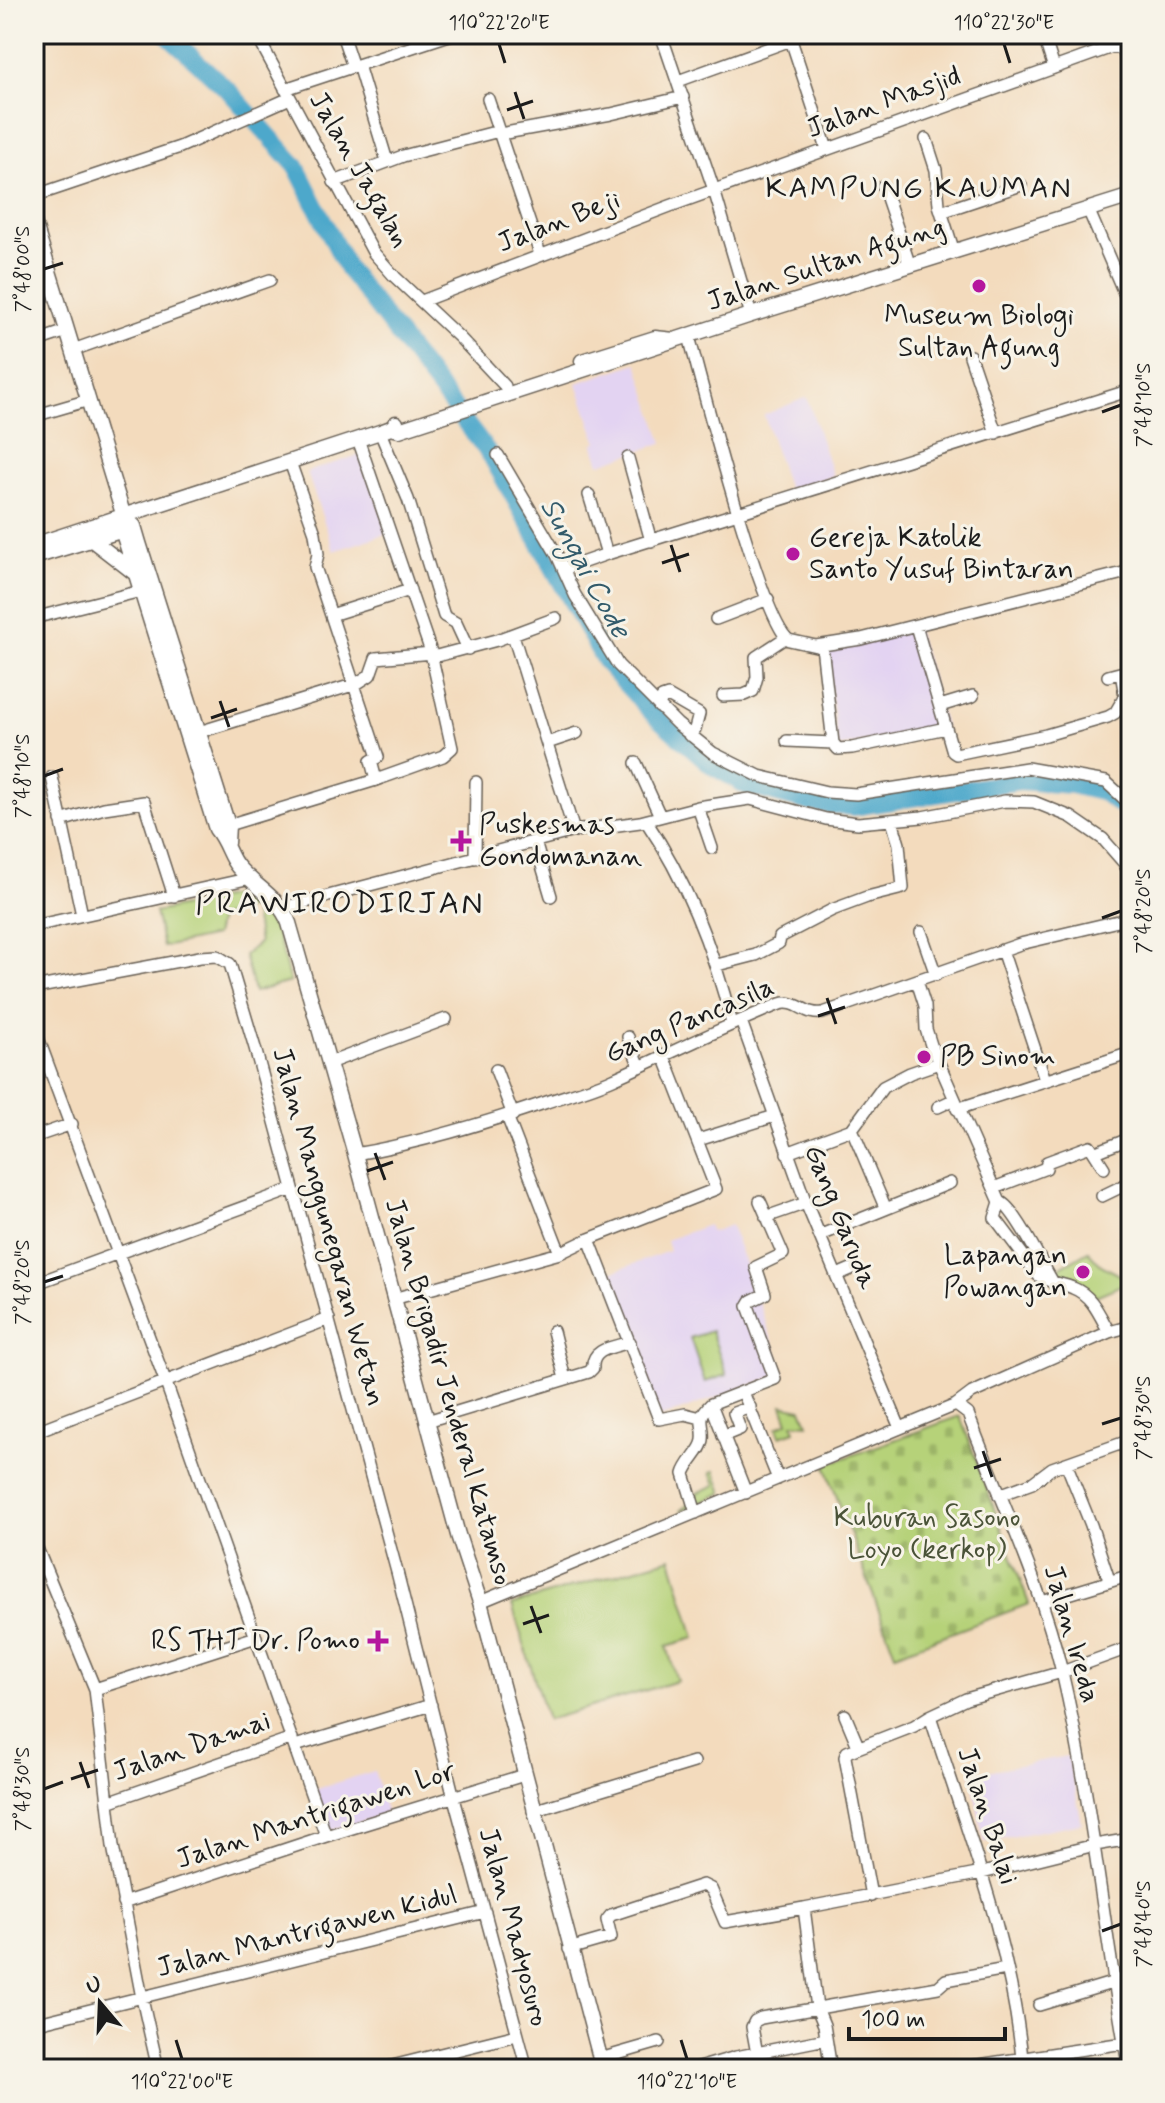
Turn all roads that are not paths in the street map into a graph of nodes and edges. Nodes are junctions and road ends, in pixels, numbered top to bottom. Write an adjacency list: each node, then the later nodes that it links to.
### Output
1 (256, 34): 10 (street, Jalan Jagalan)
2 (342, 34): 6 (street)
3 (661, 34): 9 (street)
4 (1043, 34): 7 (street)
5 (444, 35): 6 (street)
6 (356, 66): 10 (street); 16 (street)
7 (1054, 68): 8 (street, Jalan Masjid); 15 (street, Jalan Masjid)
8 (1131, 71)
9 (678, 81): 11 (street); 15 (street)
10 (287, 94): 17 (street, Jalan Jagalan); 21 (street)
11 (683, 97): 13 (street); 20 (street)
12 (488, 99): 13 (street)
13 (499, 133): 16 (street); 28 (street)
14 (926, 139): 24 (street)
15 (827, 149): 20 (street, Jalan Masjid)
16 (387, 161): 17 (street)
17 (334, 182): 31 (street, Jalan Jagalan)
18 (1021, 185): 24 (street)
19 (883, 186): 29 (street)
20 (714, 190): 28 (street, Jalan Beji); 33 (street)
21 (34, 196)
22 (1131, 196): 23 (main road, Jalan Sultan Agung)
23 (1088, 209): 27 (main road, Jalan Sultan Agung); 32 (street)
24 (941, 212): 27 (street)
25 (34, 222): 26 (main road)
26 (38, 249): 34 (main road)
27 (954, 252): 29 (main road, Jalan Sultan Agung)
28 (540, 254): 31 (street, Jalan Beji)
29 (910, 266): 33 (main road, Jalan Sultan Agung)
30 (270, 280): 38 (street)
31 (422, 301): 40 (street, Jalan Jagalan)
32 (1131, 309)
33 (751, 315): 35 (main road, Jalan Sultan Agung)
34 (67, 331): 37 (street); 38 (main road)
35 (689, 336): 36 (main road, Jalan Sultan Agung); 52 (street)
36 (674, 341): 40 (main road, Jalan Sultan Agung); 43 (main road, Jalan Sultan Agung)
37 (34, 342)
38 (73, 350): 42 (main road)
39 (970, 356): 46 (street)
40 (505, 386): 43 (main road, Jalan Sultan Agung)
41 (1131, 390): 46 (street)
42 (89, 400): 44 (street); 53 (main road)
43 (475, 401): 45 (main road)
44 (34, 416)
45 (386, 430): 47 (main road); 73 (street)
46 (996, 433): 52 (street)
47 (358, 439): 50 (main road); 62 (street)
48 (498, 455): 59 (street)
49 (628, 458): 55 (street)
50 (290, 462): 53 (main road); 65 (street)
51 (589, 495): 57 (street)
52 (738, 514): 55 (street); 64 (street)
53 (129, 522): 54 (main road); 56 (main road); 61 (main road); 83 (main road)
54 (92, 540): 58 (main road); 61 (main road)
55 (651, 541): 57 (street)
56 (34, 545)
57 (607, 554): 59 (street)
58 (34, 557)
59 (564, 569): 81 (street)
60 (1131, 571): 69 (street)
61 (136, 574): 63 (main road)
62 (410, 590): 65 (street); 74 (street)
63 (141, 591): 66 (street); 102 (main road)
64 (768, 599): 68 (street); 71 (street)
65 (331, 615): 77 (street)
66 (34, 618)
67 (556, 618): 70 (street)
68 (716, 619)
69 (916, 626): 72 (street); 80 (street)
70 (513, 635): 73 (street); 87 (street)
71 (785, 638): 72 (street); 78 (street)
72 (822, 646): 88 (street)
73 (468, 649): 74 (street)
74 (432, 653): 77 (street); 91 (street)
75 (1126, 671): 76 (street); 82 (street)
76 (1108, 676)
77 (356, 684): 83 (street); 91 (street)
78 (723, 696)
79 (973, 696): 80 (street)
80 (940, 706): 82 (street)
81 (659, 707): 85 (street); 85 (street)
82 (946, 728): 88 (street)
83 (199, 732): 99 (main road)
84 (577, 733): 87 (street)
85 (689, 735): 93 (street)
86 (787, 741): 88 (street)
87 (547, 743): 100 (street)
88 (833, 743)
89 (636, 763): 95 (street)
90 (52, 777): 96 (street)
91 (376, 780): 99 (street)
92 (476, 782): 104 (street)
93 (1131, 805)
94 (698, 807): 95 (street); 98 (street); 103 (street)
95 (660, 816): 97 (street)
96 (61, 821): 107 (street); 110 (street)
97 (646, 821): 100 (street); 115 (street, Gang Garuda)
98 (892, 821): 105 (street); 115 (street)
99 (228, 825): 102 (main road)
100 (574, 831): 101 (street)
101 (535, 842): 104 (street); 108 (street)
102 (227, 843): 106 (main road)
103 (712, 848)
104 (475, 858): 109 (street)
105 (1131, 876)
106 (251, 878): 107 (street); 109 (main road)
107 (174, 896): 110 (street)
108 (551, 896)
109 (283, 908): 125 (main road, Jalan Brigadir Jenderal Katamso)
110 (82, 915): 112 (street)
111 (1131, 918): 114 (street, Gang Pancasila)
112 (34, 926)
113 (921, 932): 116 (street)
114 (1002, 950): 116 (street, Gang Pancasila); 129 (street)
115 (717, 965): 120 (street, Gang Garuda)
116 (936, 975): 117 (street, Gang Pancasila)
117 (917, 981): 120 (street, Gang Pancasila); 126 (street)
118 (34, 988): 146 (street, Jalan Manggunegaran Wetan)
119 (446, 1019): 125 (street)
120 (736, 1022): 124 (street, Gang Pancasila); 133 (street, Gang Garuda)
121 (34, 1027): 134 (street)
122 (628, 1037): 127 (street)
123 (1131, 1053): 129 (street)
124 (664, 1056): 127 (street, Gang Pancasila); 138 (street)
125 (329, 1063): 141 (main road, Jalan Brigadir Jenderal Katamso)
126 (939, 1063): 130 (street); 135 (street)
127 (640, 1067): 132 (street, Gang Pancasila)
128 (496, 1070): 132 (street)
129 (1045, 1080): 130 (street)
130 (955, 1104): 131 (street); 145 (street)
131 (938, 1107)
132 (510, 1115): 141 (street, Gang Pancasila); 155 (street)
133 (775, 1116): 138 (street); 140 (street, Gang Garuda)
134 (72, 1124): 136 (street); 154 (street)
135 (852, 1129): 140 (street); 150 (street)
136 (34, 1137)
137 (1131, 1138): 139 (street)
138 (698, 1140): 153 (street)
139 (1096, 1152): 142 (street); 145 (street)
140 (787, 1153): 149 (street, Gang Garuda)
141 (355, 1154): 159 (main road, Jalan Brigadir Jenderal Katamso)
142 (1104, 1168)
143 (1131, 1182): 147 (street)
144 (950, 1183): 150 (street)
145 (994, 1188): 163 (street)
146 (293, 1189): 154 (street); 160 (street, Jalan Manggunegaran Wetan)
147 (1102, 1196)
148 (760, 1201): 151 (street)
149 (806, 1203): 151 (street); 152 (street, Gang Garuda)
150 (885, 1207): 152 (street)
151 (766, 1217): 167 (street)
152 (821, 1235): 157 (street, Gang Garuda)
153 (589, 1239): 155 (street); 164 (street)
154 (118, 1252): 158 (street); 166 (street)
155 (560, 1253): 159 (street)
156 (851, 1269): 157 (street)
157 (837, 1275): 173 (street, Gang Garuda)
158 (34, 1284)
159 (393, 1299): 172 (main road, Jalan Brigadir Jenderal Katamso)
160 (329, 1319): 166 (street); 191 (street, Jalan Manggunegaran Wetan)
161 (1131, 1326): 163 (street)
162 (553, 1331): 165 (street)
163 (1109, 1332): 169 (street)
164 (630, 1342): 165 (street); 171 (street)
165 (565, 1379): 172 (street)
166 (166, 1383): 174 (street); 187 (street)
167 (743, 1392): 168 (street); 170 (street)
168 (711, 1404): 171 (street); 175 (street)
169 (956, 1405): 173 (street); 180 (street, Jalan Ireda)
170 (750, 1407): 175 (street); 178 (street)
171 (701, 1418): 181 (street)
172 (427, 1421): 185 (main road, Jalan Brigadir Jenderal Katamso)
173 (900, 1428): 178 (street)
174 (34, 1432)
175 (723, 1436): 179 (street)
176 (1131, 1440): 177 (street)
177 (1066, 1463): 180 (street); 184 (street)
178 (778, 1479): 179 (street)
179 (746, 1493): 181 (street)
180 (999, 1495): 186 (street, Jalan Ireda)
181 (696, 1513): 185 (street)
182 (34, 1541): 190 (street)
183 (1131, 1575): 184 (street)
184 (1109, 1580): 186 (street)
185 (480, 1602): 197 (main road, Jalan Brigadir Jenderal Katamso)
186 (1042, 1602): 189 (street, Jalan Ireda)
187 (256, 1637): 190 (street); 194 (street)
188 (1131, 1647): 189 (street)
189 (1062, 1672): 193 (street); 203 (street, Jalan Ireda)
190 (95, 1689): 199 (street)
191 (431, 1705): 194 (street, Jalan Damai); 198 (street, Jalan Madyosuro)
192 (845, 1715): 195 (street)
193 (930, 1716): 195 (street); 204 (street, Jalan Balai)
194 (293, 1742): 199 (street, Jalan Damai); 201 (street)
195 (858, 1746): 205 (street)
196 (694, 1762): 200 (street)
197 (524, 1775): 198 (street, Jalan Mantrigawen Lor); 200 (main road, Jalan Brigadir Jenderal Katamso)
198 (454, 1798): 201 (street, Jalan Mantrigawen Lor); 208 (street, Jalan Madyosuro)
199 (108, 1802): 206 (street)
200 (533, 1811): 209 (main road, Jalan Brigadir Jenderal Katamso)
201 (326, 1836): 206 (street, Jalan Mantrigawen Lor)
202 (1131, 1839): 203 (street)
203 (1095, 1845): 204 (street); 211 (street, Jalan Ireda)
204 (982, 1873): 205 (street); 210 (street, Jalan Balai)
205 (871, 1896): 207 (street)
206 (123, 1903): 212 (street)
207 (804, 1908): 209 (street); 214 (street)
208 (485, 1912): 212 (street, Jalan Mantrigawen Kidul); 217 (street, Jalan Madyosuro)
209 (569, 1949): 223 (main road, Jalan Brigadir Jenderal Katamso)
210 (1006, 1969): 214 (street); 222 (street, Jalan Balai)
211 (1115, 1982): 213 (street); 215 (street, Jalan Ireda)
212 (142, 1998): 216 (street, Jalan Mantrigawen Kidul); 224 (street)
213 (1039, 2005)
214 (817, 2008): 218 (street); 221 (street)
215 (1126, 2018): 220 (street, Jalan Ireda)
216 (34, 2024)
217 (517, 2035): 225 (street); 226 (street, Jalan Madyosuro)
218 (826, 2039): 221 (street); 228 (street)
219 (659, 2042): 223 (street)
220 (1124, 2043): 222 (street); 230 (street, Jalan Ireda)
221 (757, 2054): 227 (street)
222 (1023, 2063): 229 (street)
223 (601, 2064)
224 (158, 2069)
225 (380, 2069)
226 (527, 2069)
227 (695, 2069)
228 (831, 2069)
229 (952, 2069)
230 (1129, 2069)

